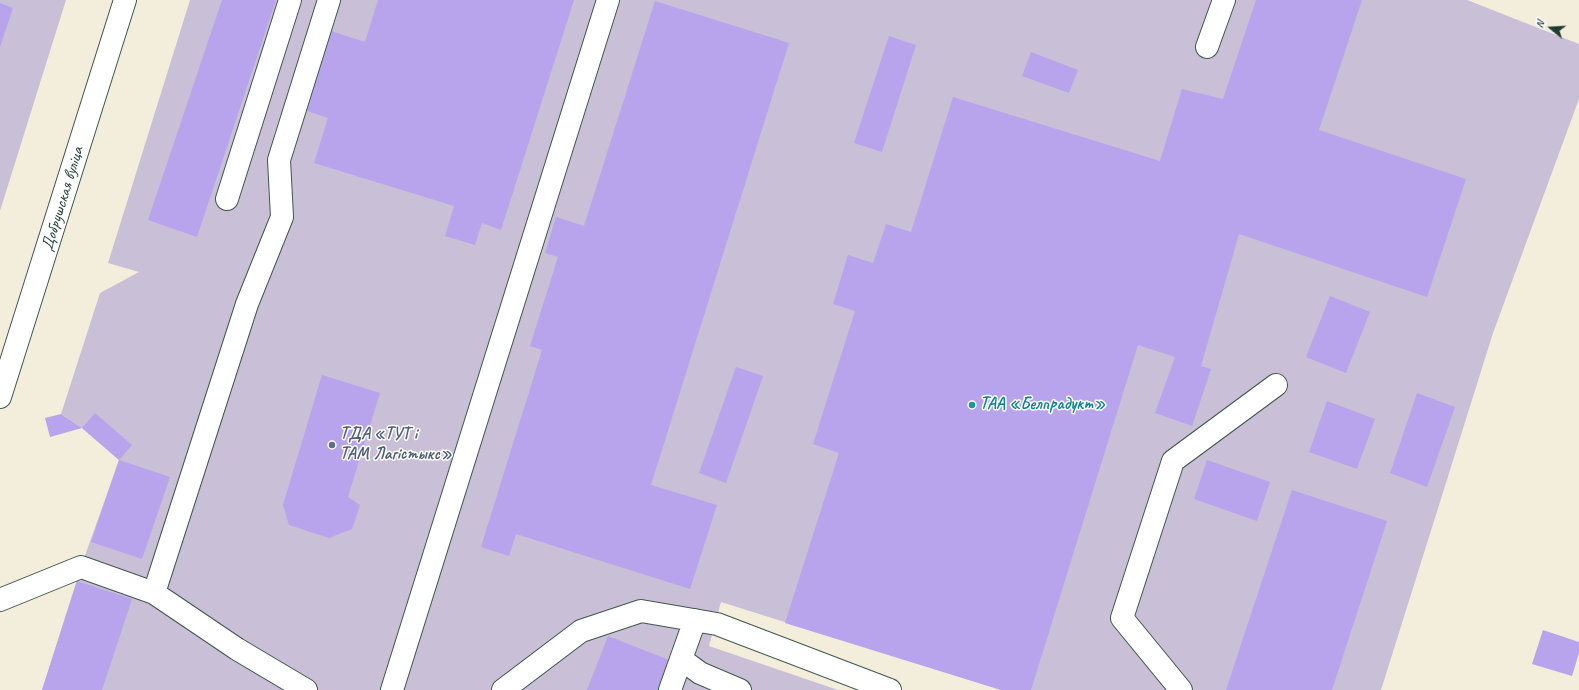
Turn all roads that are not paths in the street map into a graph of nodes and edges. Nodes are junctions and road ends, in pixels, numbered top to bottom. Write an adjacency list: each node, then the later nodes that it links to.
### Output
1 (125, 0): 9 (street, Добрушская вуліца)
2 (290, 0): 7 (street)
3 (329, 0): 10 (street)
4 (608, 0): 15 (street)
5 (1224, 0): 6 (street)
6 (1207, 47)
7 (227, 199)
8 (1276, 385): 20 (street)
9 (0, 397)
10 (154, 593): 11 (street); 14 (street)
11 (0, 600)
12 (695, 620): 13 (street); 16 (street); 19 (street)
13 (681, 660): 17 (street); 18 (street)
14 (306, 690)
15 (392, 690)
16 (503, 690)
17 (670, 690)
18 (740, 690)
19 (890, 690)
20 (1181, 690)

